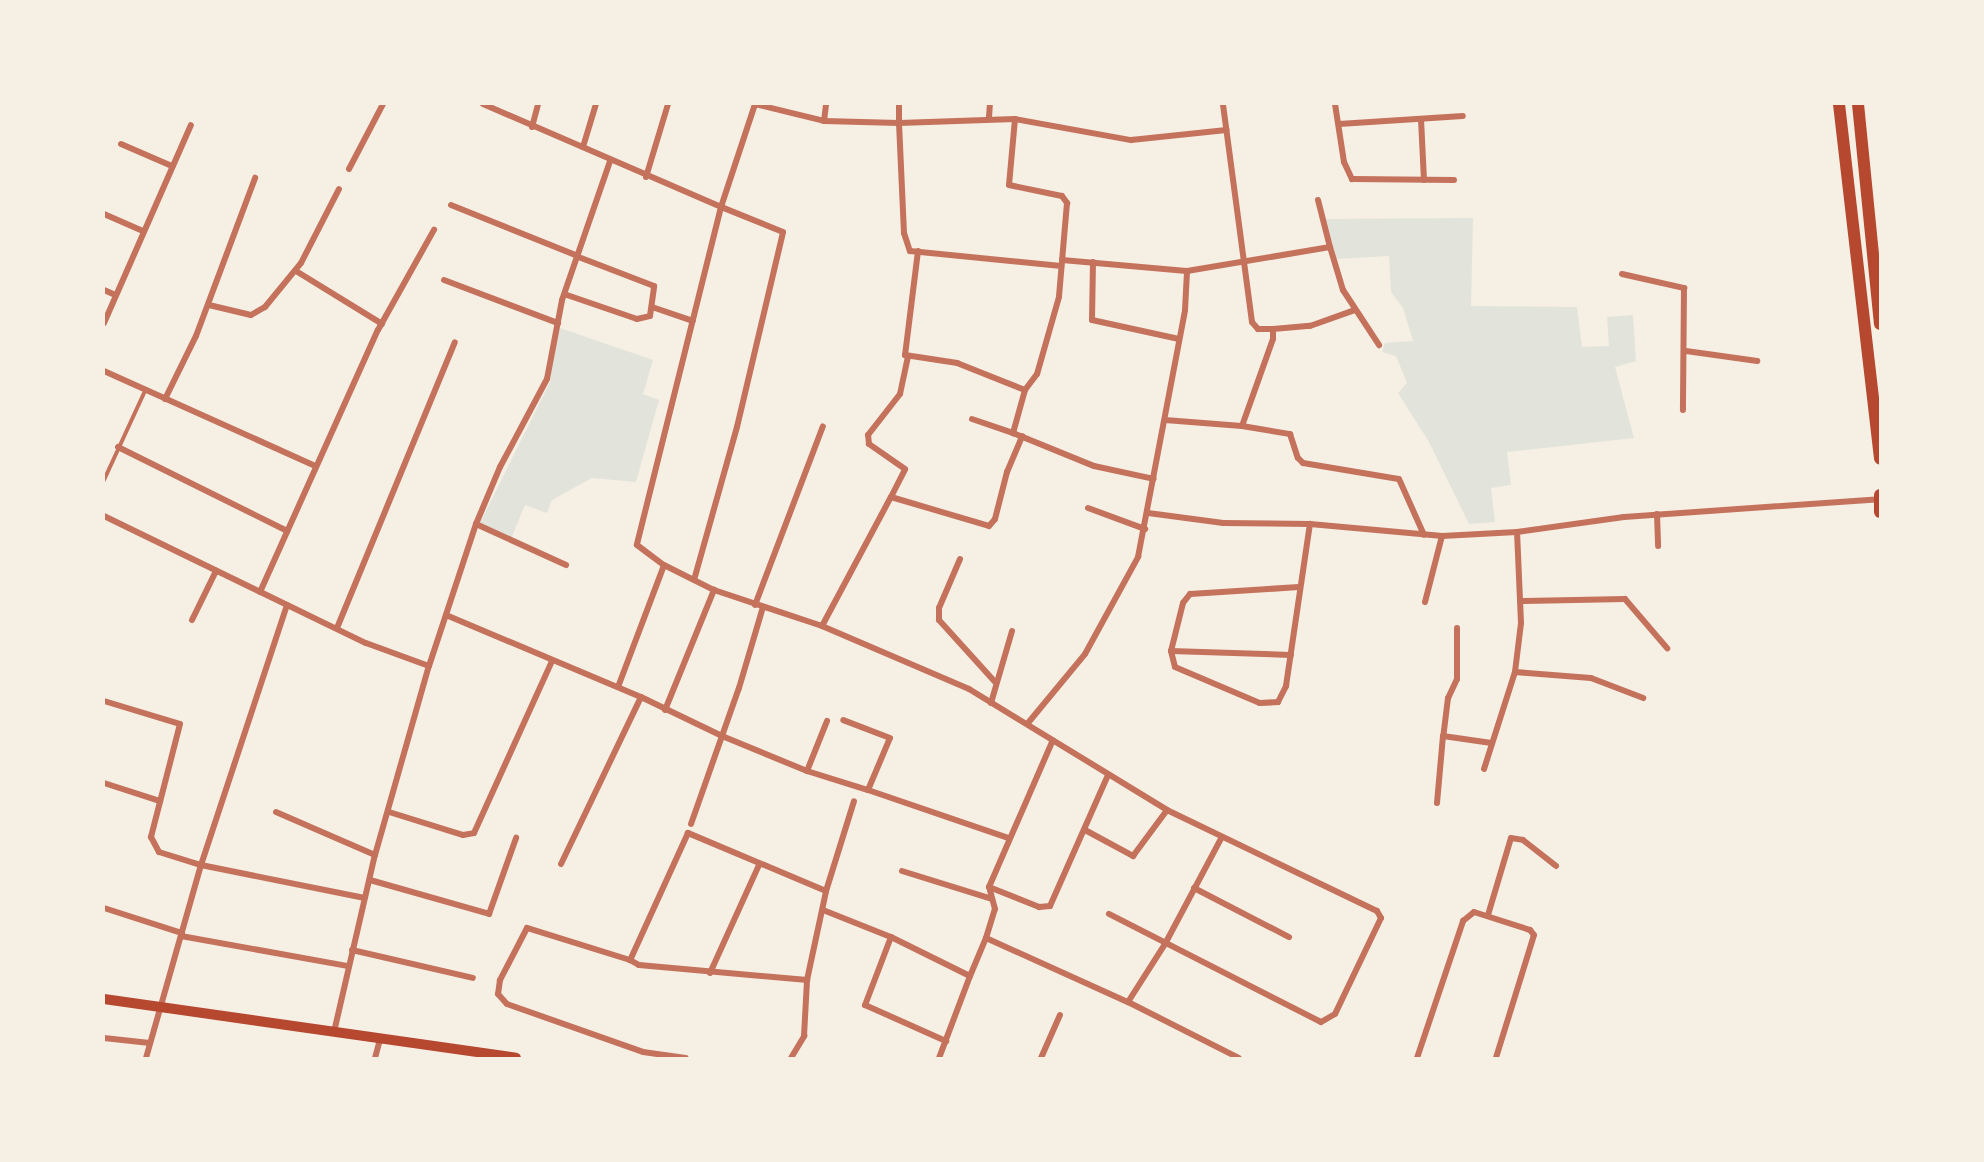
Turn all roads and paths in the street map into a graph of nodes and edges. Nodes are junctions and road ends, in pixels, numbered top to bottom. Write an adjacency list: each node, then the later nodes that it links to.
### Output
1 (383, 104): 28 (street)
2 (483, 104): 22 (street)
3 (538, 104): 22 (street)
4 (596, 104): 25 (street)
5 (668, 104): 29 (street)
6 (755, 104): 18 (street); 36 (street)
7 (826, 104): 18 (street)
8 (899, 104): 19 (street)
9 (990, 104): 15 (street)
10 (1223, 104): 23 (street)
11 (1335, 104): 20 (street)
12 (1859, 108): 13 (highway); 42 (highway)
13 (1840, 109): 81 (highway)
14 (1463, 116): 17 (street)
15 (989, 117): 16 (street); 19 (street)
16 (1015, 118): 23 (street); 46 (street)
17 (1421, 118): 20 (street); 31 (street)
18 (824, 121): 19 (street)
19 (899, 123): 41 (street)
20 (1339, 124): 31 (street)
21 (191, 125): 27 (street)
22 (532, 127): 25 (street)
23 (1226, 130): 45 (street)
24 (121, 144): 27 (street)
25 (583, 147): 26 (street)
26 (610, 160): 29 (street); 43 (street)
27 (172, 166): 39 (street)
28 (350, 169)
29 (646, 177): 36 (street)
30 (255, 178): 54 (street)
31 (1424, 180): 32 (street)
32 (1454, 180)
33 (339, 189): 47 (street)
34 (1318, 200): 40 (street)
35 (451, 205): 43 (street)
36 (721, 207): 57 (street); 103 (street)
37 (104, 214): 39 (street)
38 (434, 230): 60 (street)
39 (143, 231): 52 (street)
40 (1330, 247): 45 (street); 56 (street)
41 (918, 251): 46 (street); 67 (street)
42 (1876, 254): 61 (highway)
43 (579, 257): 55 (street); 59 (street)
44 (1093, 262): 46 (street); 48 (street); 63 (street)
45 (1243, 262): 48 (street); 62 (street)
46 (1061, 263): 70 (street)
47 (296, 271): 54 (street); 60 (street)
48 (1187, 272): 63 (street)
49 (1622, 274): 66 (street)
50 (444, 280): 59 (street)
51 (104, 290): 52 (street)
52 (113, 294): 58 (street)
53 (567, 295): 55 (street)
54 (209, 305): 72 (street)
55 (652, 307): 57 (street)
56 (1355, 310): 62 (street); 65 (street)
57 (693, 321): 101 (street)
58 (104, 323)
59 (558, 323): 91 (street)
60 (382, 324): 82 (street)
61 (1881, 324)
62 (1273, 329): 77 (street)
63 (1179, 339): 75 (street)
64 (455, 342): 115 (street)
65 (1379, 345)
66 (1686, 351): 68 (street); 73 (street)
67 (908, 357): 70 (street); 85 (street)
68 (1757, 361)
69 (104, 371): 71 (street)
70 (1025, 390): 78 (street)
71 (146, 391): 72 (street); 80 (lane)
72 (165, 399): 82 (street)
73 (1683, 410)
74 (972, 419): 78 (street)
75 (1165, 420): 77 (street); 83 (street)
76 (823, 426): 109 (street)
77 (1242, 426): 96 (street)
78 (1013, 433): 79 (street)
79 (1022, 436): 83 (street); 85 (street)
80 (118, 447): 84 (lane); 94 (street)
81 (1881, 459)
82 (315, 466): 94 (street)
83 (1154, 479): 88 (street)
84 (104, 480)
85 (891, 497): 114 (street)
86 (1880, 502): 89 (street)
87 (1088, 508): 93 (street)
88 (1148, 513): 92 (street); 93 (street)
89 (1657, 514): 95 (street); 98 (street)
90 (104, 516): 102 (street)
91 (476, 524): 100 (street); 112 (street)
92 (1310, 524): 96 (street); 104 (street)
93 (1145, 529): 133 (street)
94 (287, 531): 106 (street)
95 (1517, 532): 97 (street); 107 (street)
96 (1424, 535): 97 (street)
97 (1442, 536): 108 (street)
98 (1658, 546)
99 (960, 559): 124 (street)
100 (566, 565)
101 (664, 565): 103 (street); 125 (street)
102 (216, 571): 106 (street); 113 (street)
103 (694, 580): 105 (street)
104 (1299, 587): 119 (street); 120 (street)
105 (714, 590): 109 (street); 130 (street)
106 (260, 592): 110 (street)
107 (1521, 601): 118 (street); 123 (street)
108 (1425, 602)
109 (755, 604): 111 (street)
110 (287, 605): 115 (street); 156 (street)
111 (763, 607): 114 (street); 134 (street)
112 (446, 615): 121 (street); 122 (street)
113 (192, 620)
114 (822, 626): 129 (street)
115 (337, 628): 122 (street)
116 (1457, 628): 135 (street)
117 (1012, 631): 124 (street)
118 (1666, 648)
119 (1171, 651): 120 (street); 120 (street)
120 (1291, 655)
121 (552, 661): 125 (street); 148 (street)
122 (429, 666): 148 (street)
123 (1515, 672): 127 (street); 137 (street)
124 (995, 682): 129 (street)
125 (618, 687): 126 (street)
126 (641, 697): 130 (street); 155 (street)
127 (1643, 698)
128 (104, 701): 143 (street)
129 (991, 703): 133 (street)
130 (665, 710): 134 (street)
131 (843, 720): 142 (street)
132 (827, 721): 139 (street)
133 (1028, 723): 136 (street)
134 (722, 736): 139 (street); 149 (street)
135 (1443, 736): 137 (street); 145 (street)
136 (1053, 740): 140 (street); 153 (street)
137 (1491, 743): 138 (street)
138 (1484, 769)
139 (807, 771): 142 (street)
140 (1108, 775): 146 (street); 150 (street)
141 (104, 783): 143 (street)
142 (868, 790): 153 (street)
143 (160, 801): 156 (street)
144 (854, 801): 163 (street)
145 (1437, 803)
146 (1167, 810): 150 (street); 151 (street)
147 (276, 812): 154 (street)
148 (388, 812): 154 (street)
149 (691, 824)
150 (1085, 830): 161 (street)
151 (1222, 837): 162 (street); 174 (street)
152 (516, 838): 160 (street)
153 (1008, 838): 161 (street)
154 (375, 855): 160 (street)
155 (561, 864)
156 (201, 865): 164 (street); 170 (street)
157 (759, 865): 163 (street); 176 (street); 178 (street)
158 (1556, 866): 169 (street)
159 (902, 872): 165 (street)
160 (370, 880): 164 (street)
161 (989, 887): 165 (street)
162 (1194, 888): 172 (street); 174 (street)
163 (826, 891): 167 (street)
164 (365, 898): 175 (street)
165 (992, 898): 173 (street)
166 (104, 908): 170 (street)
167 (823, 910): 171 (street); 181 (street)
168 (1109, 914): 174 (street)
169 (1488, 915): 200 (street); 201 (street)
170 (182, 934): 177 (street); 184 (street)
171 (891, 937): 179 (street); 189 (street)
172 (1289, 937)
173 (986, 938): 179 (street); 183 (street)
174 (1166, 944): 183 (street)
175 (352, 950): 177 (street); 180 (street)
176 (630, 960): 178 (street); 191 (street)
177 (348, 966): 186 (street)
178 (710, 972): 181 (street)
179 (970, 976): 189 (street)
180 (473, 978)
181 (807, 980): 196 (street)
182 (104, 999): 184 (main road)
183 (1128, 1002): 199 (street)
184 (158, 1009): 186 (main road); 190 (street)
185 (1060, 1015): 198 (street)
186 (333, 1033): 188 (main road)
187 (104, 1038): 190 (street)
188 (380, 1040): 193 (street); 194 (main road)
189 (946, 1041): 197 (street)
190 (150, 1043): 192 (street)
191 (667, 1058): 195 (street)
192 (146, 1059)
193 (375, 1059)
194 (516, 1059)
195 (686, 1059)
196 (791, 1059)
197 (939, 1059)
198 (1041, 1059)
199 (1239, 1059)
200 (1417, 1059)
201 (1496, 1059)

